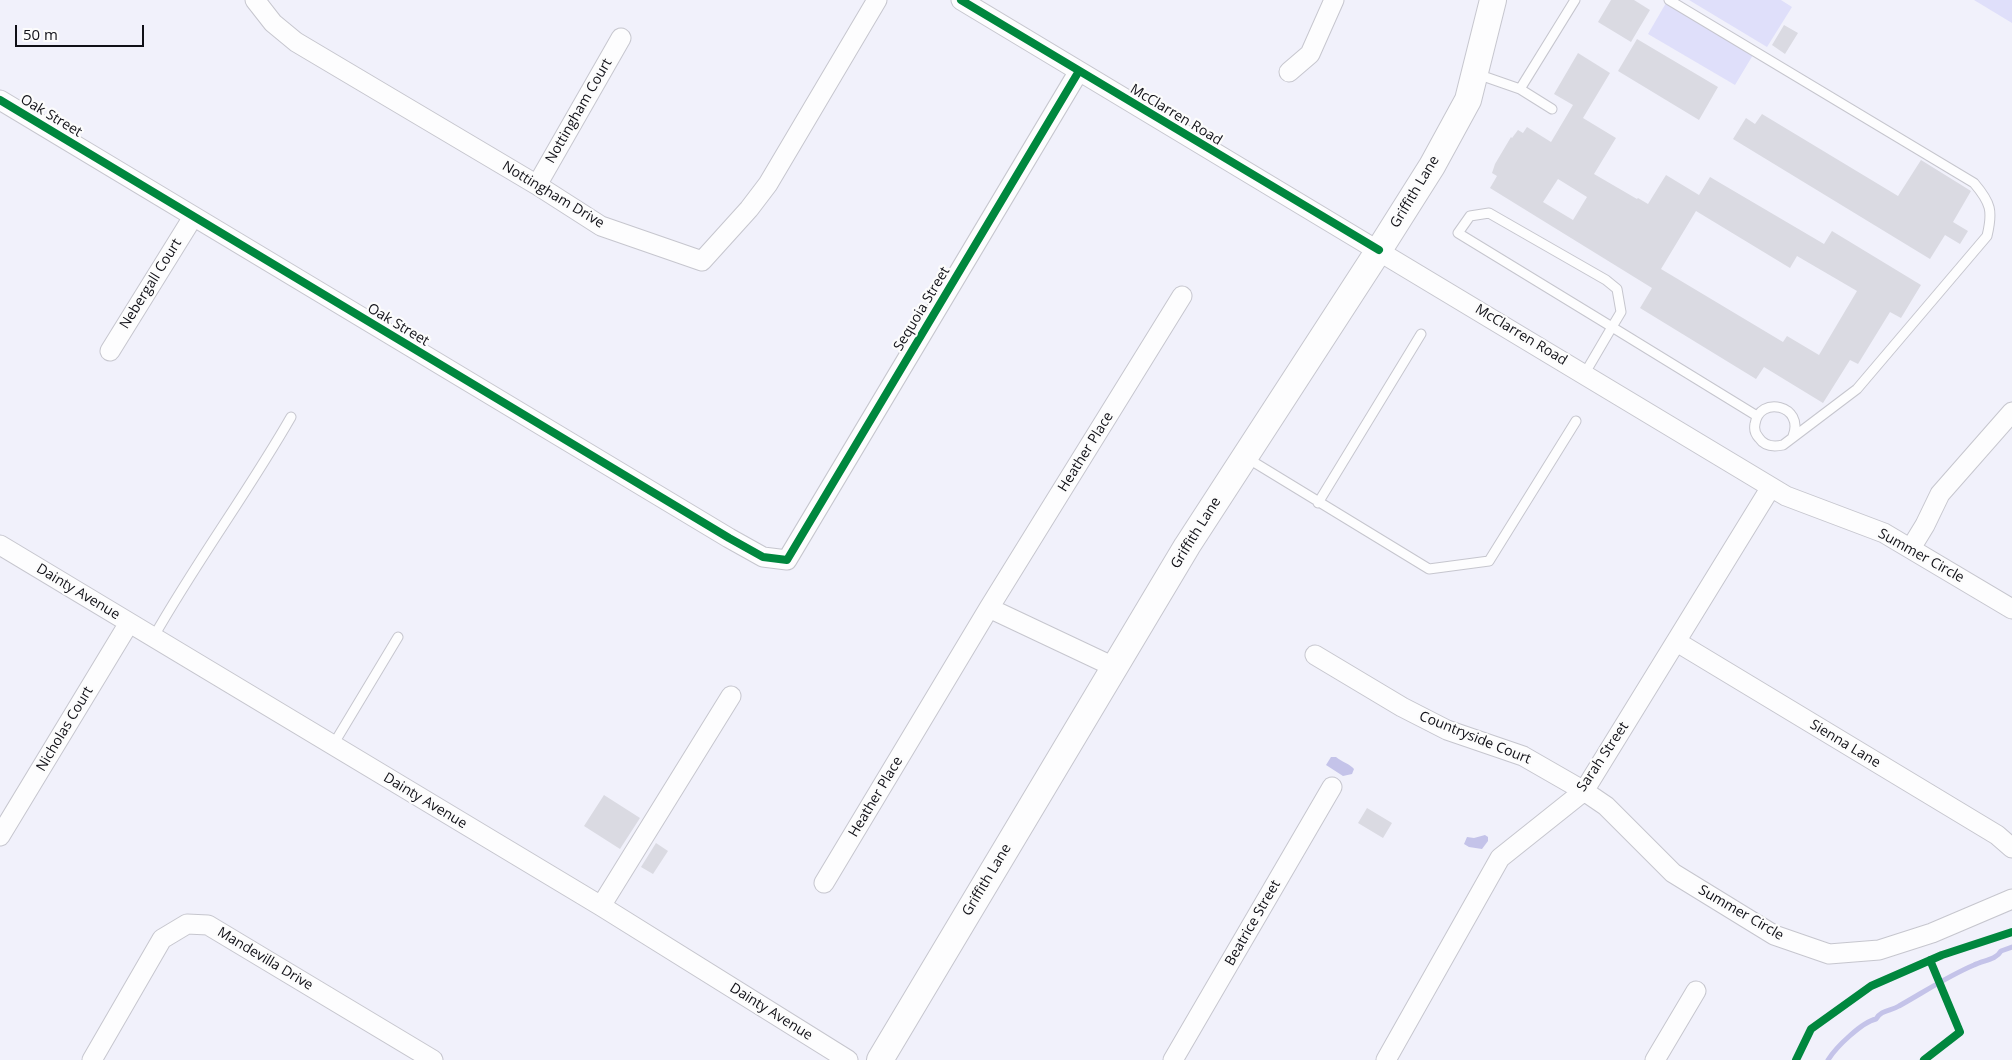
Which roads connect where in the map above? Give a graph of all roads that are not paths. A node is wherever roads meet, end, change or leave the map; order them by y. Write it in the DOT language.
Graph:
graph roads {
  1 [pos="255,0"];
  2 [pos="877,0"];
  3 [pos="961,0"];
  4 [pos="1334,0"];
  5 [pos="1493,0"];
  6 [pos="1575,0"];
  7 [pos="1669,0"];
  8 [pos="621,38"];
  9 [pos="1079,71"];
  10 [pos="1290,72"];
  11 [pos="1475,73"];
  12 [pos="1520,89"];
  13 [pos="0,100"];
  14 [pos="1552,109"];
  15 [pos="537,185"];
  16 [pos="193,217"];
  17 [pos="1379,250"];
  18 [pos="1182,296"];
  19 [pos="1612,327"];
  20 [pos="1422,334"];
  21 [pos="110,351"];
  22 [pos="1585,373"];
  23 [pos="2012,412"];
  24 [pos="1757,416"];
  25 [pos="291,417"];
  26 [pos="1576,421"];
  27 [pos="1793,436"];
  28 [pos="1244,457"];
  29 [pos="1772,487"];
  30 [pos="1318,503"];
  31 [pos="0,546"];
  32 [pos="1911,548"];
  33 [pos="787,560"];
  34 [pos="989,608"];
  35 [pos="2012,609"];
  36 [pos="129,623"];
  37 [pos="398,637"];
  38 [pos="153,638"];
  39 [pos="1677,642"];
  40 [pos="1315,655"];
  41 [pos="1114,667"];
  42 [pos="731,696"];
  43 [pos="332,745"];
  44 [pos="1332,787"];
  45 [pos="1584,790"];
  46 [pos="0,836"];
  47 [pos="2012,848"];
  48 [pos="824,883"];
  49 [pos="2012,899"];
  50 [pos="600,906"];
  51 [pos="1696,991"];
  52 [pos="92,1060"];
  53 [pos="433,1060"];
  54 [pos="848,1060"];
  55 [pos="880,1060"];
  56 [pos="1174,1060"];
  57 [pos="1386,1060"];
  58 [pos="1655,1060"];
  1 -- 15 [label="street, Nottingham Drive"];
  2 -- 15 [label="street, Nottingham Drive"];
  3 -- 9 [label="street, McClarren Road"];
  4 -- 10 [label="street"];
  5 -- 11 [label="street, Griffith Lane"];
  6 -- 12 [label="lane"];
  7 -- 27 [label="lane"];
  8 -- 15 [label="street, Nottingham Court"];
  9 -- 17 [label="street, McClarren Road"];
  9 -- 33 [label="street, Sequoia Street"];
  11 -- 12 [label="lane"];
  11 -- 17 [label="street, Griffith Lane"];
  12 -- 14 [label="lane"];
  13 -- 16 [label="street, Oak Street"];
  16 -- 21 [label="street, Nebergall Court"];
  16 -- 33 [label="street, Oak Street"];
  17 -- 22 [label="street, McClarren Road"];
  17 -- 28 [label="street, Griffith Lane"];
  18 -- 34 [label="street, Heather Place"];
  19 -- 19 [label="lane"];
  19 -- 22 [label="lane"];
  19 -- 24 [label="lane"];
  20 -- 30 [label="lane"];
  22 -- 29 [label="street, McClarren Road"];
  23 -- 32 [label="street"];
  24 -- 27 [label="lane"];
  24 -- 27 [label="lane"];
  25 -- 38 [label="lane"];
  26 -- 30 [label="lane"];
  28 -- 30 [label="lane"];
  28 -- 41 [label="street, Griffith Lane"];
  29 -- 32 [label="street, Summer Circle"];
  29 -- 39 [label="street, Sarah Street"];
  31 -- 36 [label="street, Dainty Avenue"];
  32 -- 35 [label="street, Summer Circle"];
  34 -- 41 [label="street"];
  34 -- 48 [label="street, Heather Place"];
  36 -- 38 [label="street, Dainty Avenue"];
  36 -- 46 [label="street, Nicholas Court"];
  37 -- 43 [label="lane"];
  38 -- 43 [label="street, Dainty Avenue"];
  39 -- 45 [label="street, Sarah Street"];
  39 -- 47 [label="street, Sienna Lane"];
  40 -- 45 [label="street, Countryside Court"];
  41 -- 55 [label="street, Griffith Lane"];
  42 -- 50 [label="street"];
  43 -- 50 [label="street, Dainty Avenue"];
  44 -- 56 [label="street, Beatrice Street"];
  45 -- 49 [label="street, Summer Circle"];
  45 -- 57 [label="street, Sarah Street"];
  50 -- 54 [label="street, Dainty Avenue"];
  51 -- 58 [label="street"];
  52 -- 53 [label="street, Mandevilla Drive"];
}
